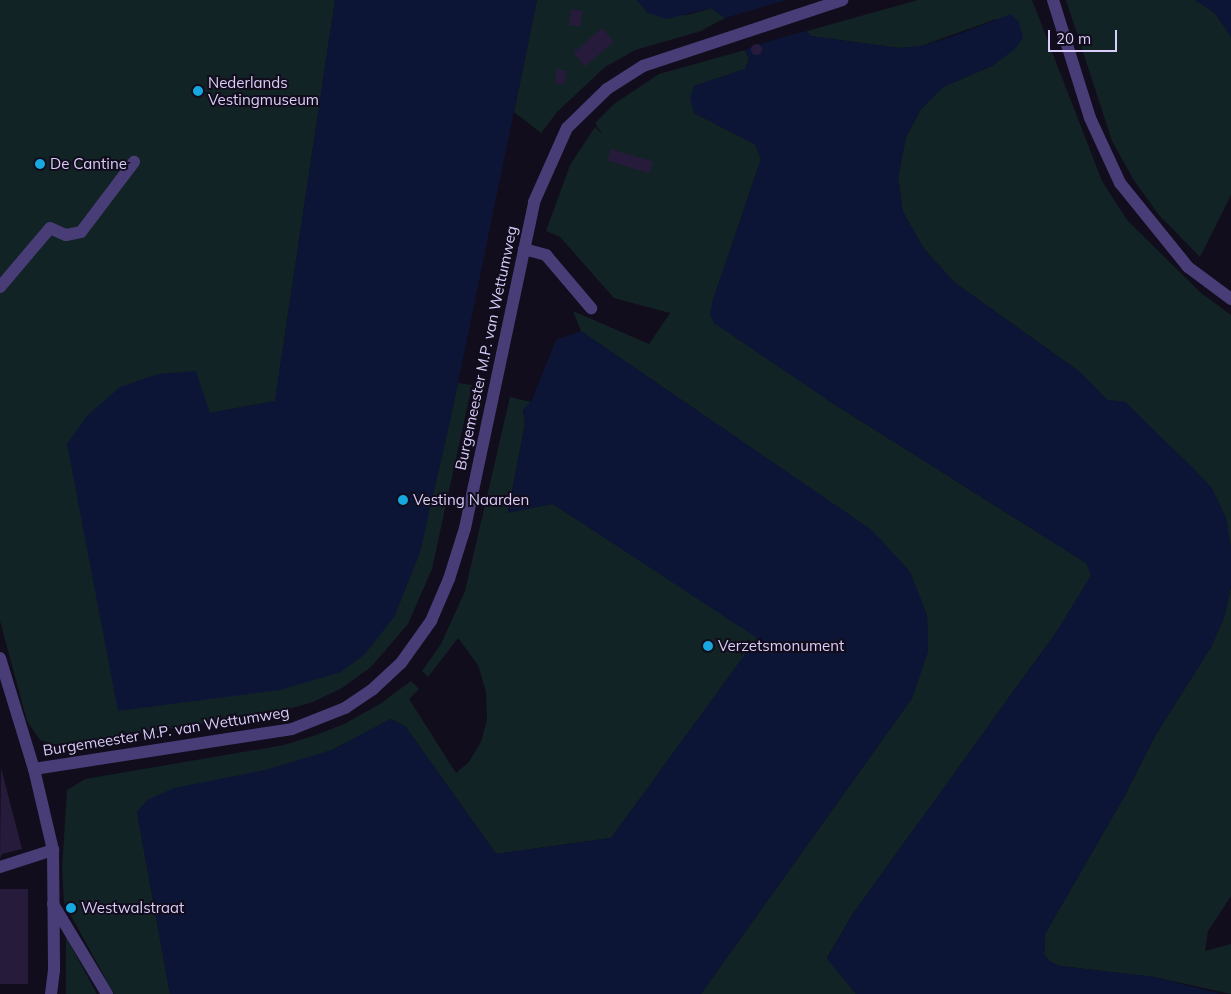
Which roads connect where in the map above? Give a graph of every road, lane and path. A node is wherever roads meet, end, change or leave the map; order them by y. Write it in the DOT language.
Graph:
graph roads {
  1 [pos="842,0"];
  2 [pos="1053,0"];
  3 [pos="134,162"];
  4 [pos="524,249"];
  5 [pos="0,287"];
  6 [pos="1231,299"];
  7 [pos="591,308"];
  8 [pos="0,658"];
  9 [pos="5,693"];
  10 [pos="34,769"];
  11 [pos="53,850"];
  12 [pos="0,867"];
  13 [pos="52,903"];
  14 [pos="51,994"];
  15 [pos="106,994"];
  1 -- 4 [label="street, Burgemeester M.P. van Wettumweg"];
  2 -- 6 [label="street"];
  3 -- 5 [label="street"];
  4 -- 7 [label="street"];
  4 -- 10 [label="street, Burgemeester M.P. van Wettumweg"];
  8 -- 9 [label="street"];
  9 -- 10 [label="street"];
  10 -- 11 [label="street"];
  11 -- 12 [label="street"];
  11 -- 13 [label="street"];
  13 -- 14 [label="street"];
  13 -- 15 [label="street"];
}
